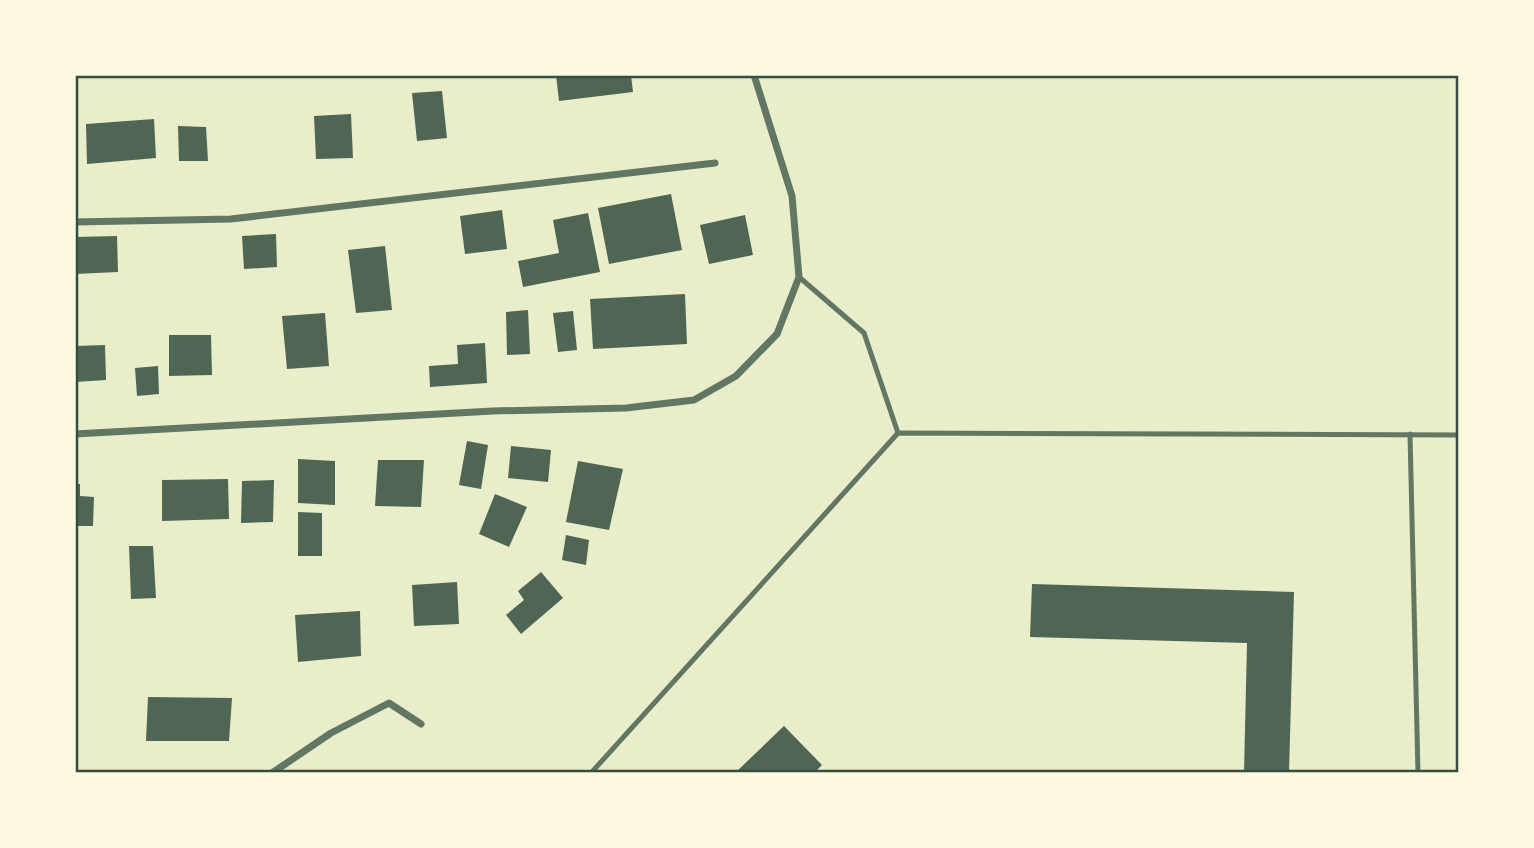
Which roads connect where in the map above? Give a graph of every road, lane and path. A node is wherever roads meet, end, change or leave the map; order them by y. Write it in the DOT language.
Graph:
graph roads {
  1 [pos="754,75"];
  2 [pos="715,163"];
  3 [pos="75,222"];
  4 [pos="799,277"];
  5 [pos="898,433"];
  6 [pos="1409,434"];
  7 [pos="75,435"];
  8 [pos="1459,435"];
  9 [pos="421,724"];
  10 [pos="272,773"];
  11 [pos="591,773"];
  12 [pos="1418,773"];
  1 -- 4 [label="street"];
  2 -- 3 [label="street"];
  4 -- 5 [label="lane"];
  4 -- 7 [label="street"];
  5 -- 6 [label="lane"];
  5 -- 11 [label="lane"];
  6 -- 8 [label="lane"];
  6 -- 12 [label="lane"];
  9 -- 10 [label="street"];
}
